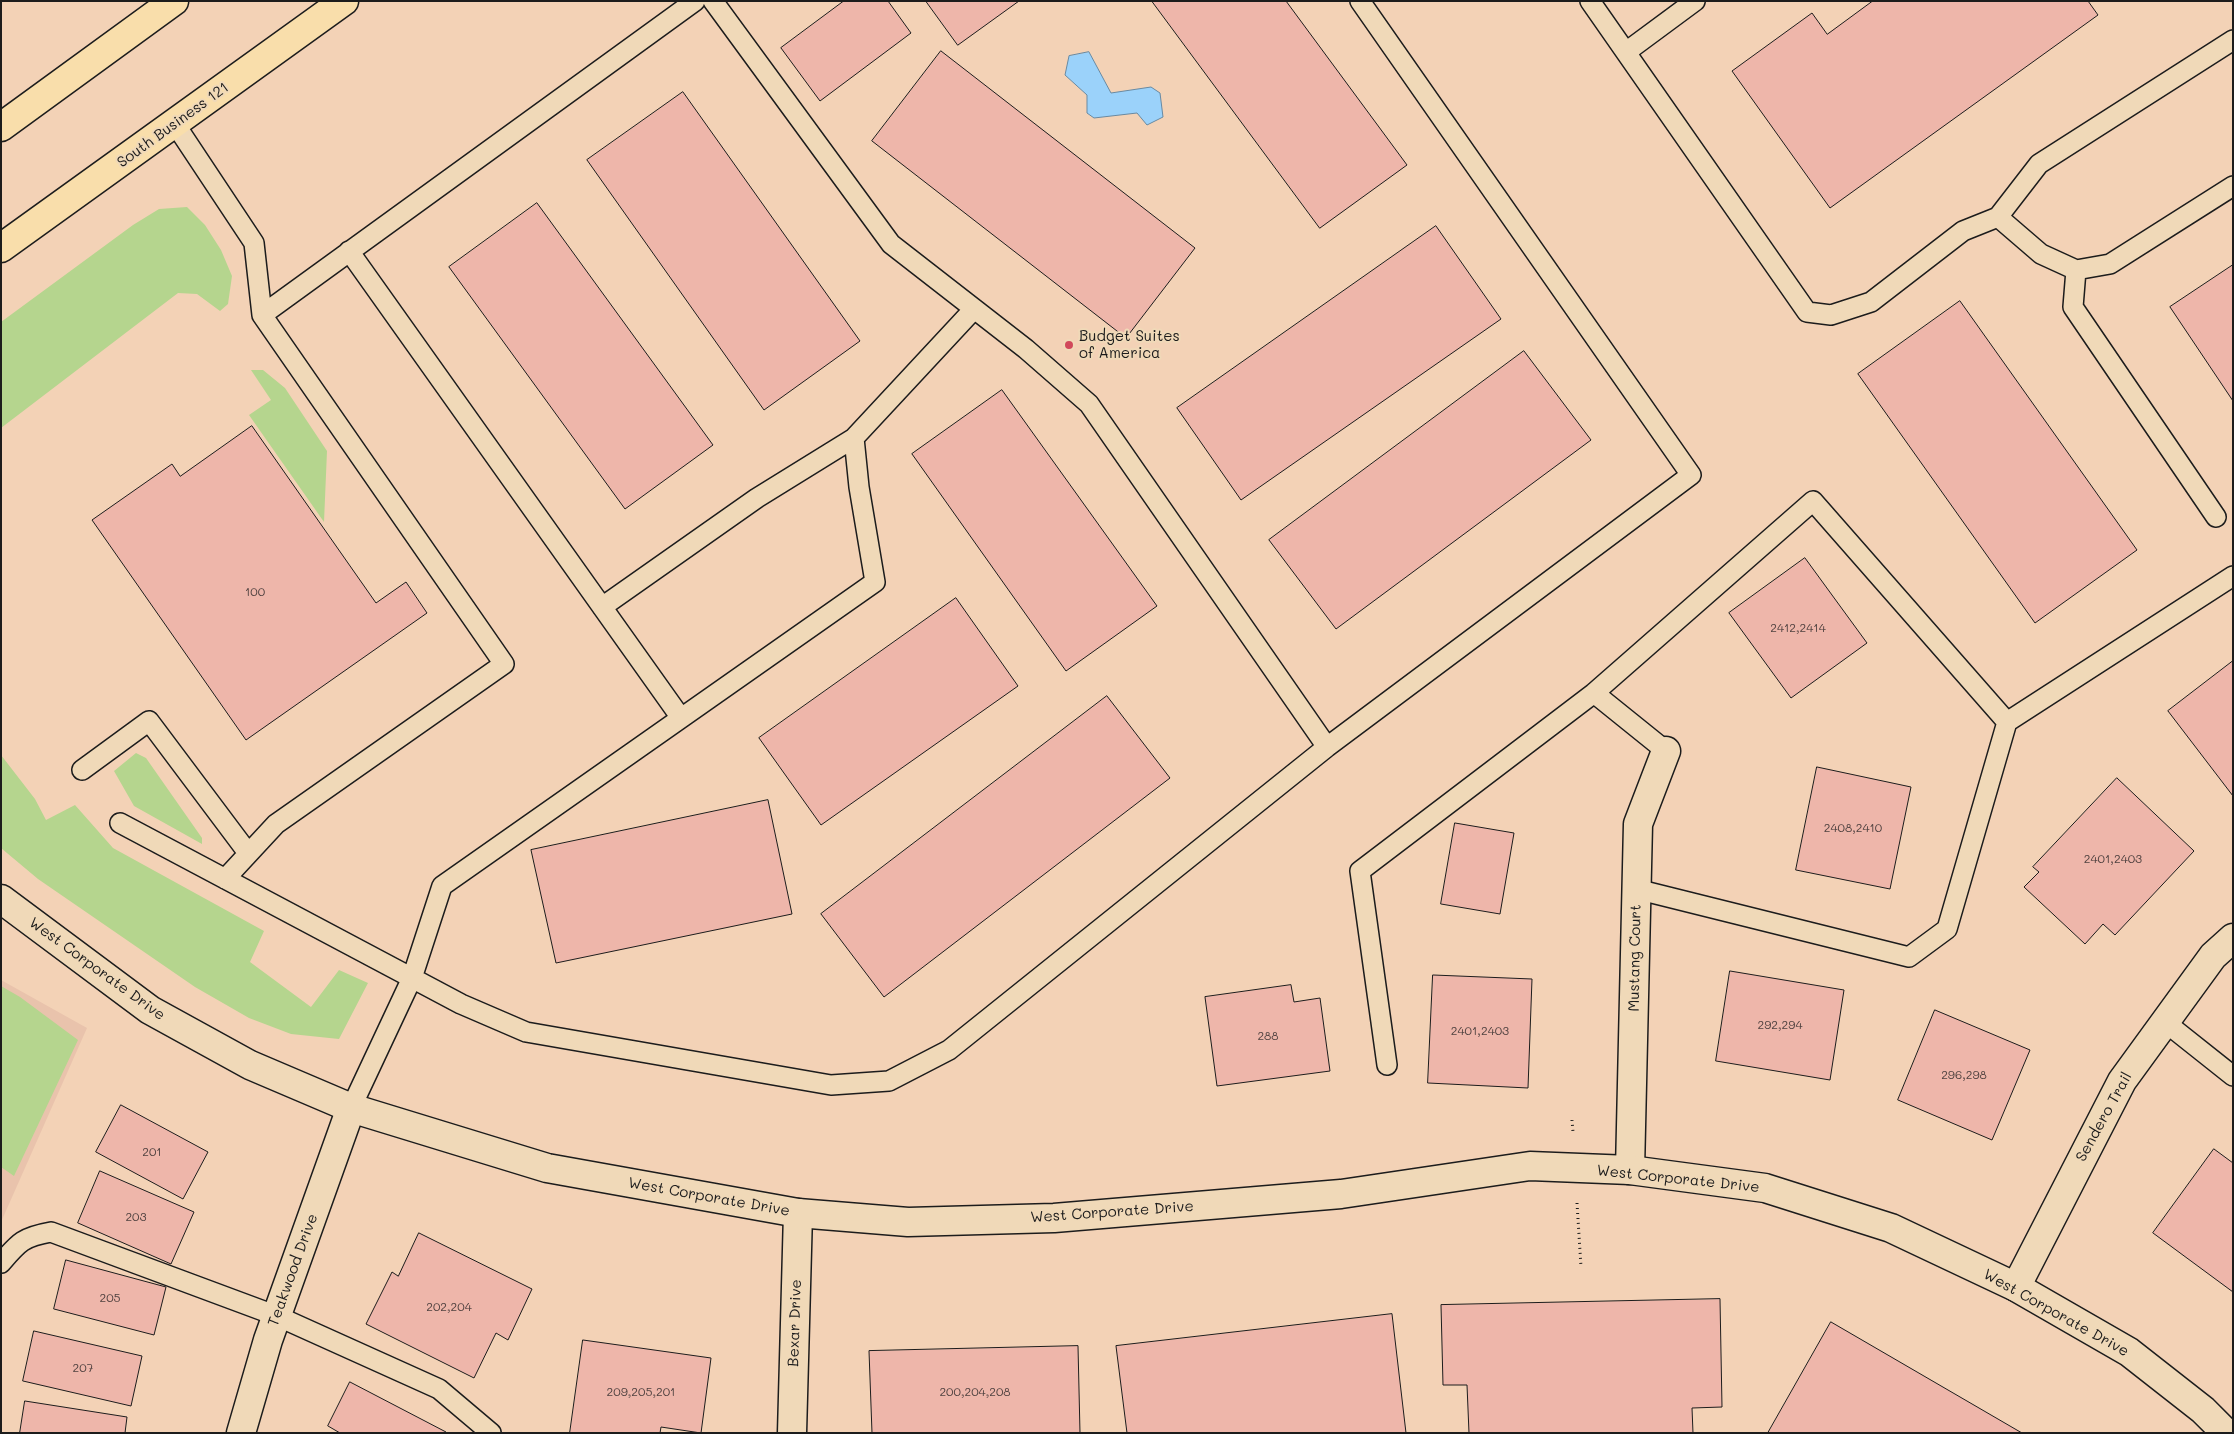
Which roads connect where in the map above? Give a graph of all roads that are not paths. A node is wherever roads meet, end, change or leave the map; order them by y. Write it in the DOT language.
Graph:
graph roads {
  1 [pos="174,1"];
  2 [pos="344,1"];
  3 [pos="695,1"];
  4 [pos="713,1"];
  5 [pos="1360,1"];
  6 [pos="1590,1"];
  7 [pos="1695,1"];
  8 [pos="2233,40"];
  9 [pos="1626,52"];
  10 [pos="175,124"];
  11 [pos="1,127"];
  12 [pos="2233,186"];
  13 [pos="1998,217"];
  14 [pos="1,248"];
  15 [pos="350,251"];
  16 [pos="2076,270"];
  17 [pos="974,309"];
  18 [pos="262,315"];
  19 [pos="854,438"];
  20 [pos="2216,517"];
  21 [pos="2233,576"];
  22 [pos="602,607"];
  23 [pos="1594,693"];
  24 [pos="681,718"];
  25 [pos="2006,722"];
  26 [pos="1327,747"];
  27 [pos="1666,751"];
  28 [pos="82,770"];
  29 [pos="120,823"];
  30 [pos="248,853"];
  31 [pos="225,878"];
  32 [pos="1636,890"];
  33 [pos="1,899"];
  34 [pos="2233,938"];
  35 [pos="412,978"];
  36 [pos="2165,1022"];
  37 [pos="1388,1065"];
  38 [pos="2233,1076"];
  39 [pos="351,1108"];
  40 [pos="1630,1170"];
  41 [pos="798,1213"];
  42 [pos="1,1263"];
  43 [pos="2016,1287"];
  44 [pos="277,1316"];
  45 [pos="241,1433"];
  46 [pos="491,1433"];
  47 [pos="792,1433"];
  48 [pos="2226,1433"];
  1 -- 11 [label="main road"];
  2 -- 10 [label="main road, South Business 121"];
  3 -- 15 [label="lane"];
  4 -- 17 [label="lane"];
  5 -- 26 [label="lane"];
  6 -- 9 [label="lane"];
  7 -- 9 [label="lane"];
  8 -- 13 [label="lane"];
  9 -- 13 [label="lane"];
  10 -- 14 [label="main road, South Business 121"];
  10 -- 18 [label="lane"];
  12 -- 16 [label="lane"];
  13 -- 16 [label="lane"];
  15 -- 18 [label="lane"];
  15 -- 22 [label="lane"];
  16 -- 20 [label="lane"];
  17 -- 19 [label="lane"];
  17 -- 26 [label="lane"];
  18 -- 30 [label="lane"];
  19 -- 22 [label="lane"];
  19 -- 24 [label="lane"];
  21 -- 25 [label="lane"];
  22 -- 24 [label="lane"];
  23 -- 25 [label="lane"];
  23 -- 27 [label="lane"];
  23 -- 37 [label="lane"];
  24 -- 35 [label="lane"];
  25 -- 32 [label="lane"];
  26 -- 35 [label="lane"];
  27 -- 32 [label="street, Mustang Court"];
  28 -- 30 [label="lane"];
  29 -- 31 [label="lane"];
  30 -- 31 [label="lane"];
  31 -- 35 [label="lane"];
  32 -- 40 [label="street, Mustang Court"];
  33 -- 39 [label="street, West Corporate Drive"];
  34 -- 36 [label="street, Sendero Trail"];
  35 -- 39 [label="lane"];
  36 -- 38 [label="lane"];
  36 -- 43 [label="street, Sendero Trail"];
  39 -- 41 [label="street, West Corporate Drive"];
  39 -- 44 [label="street, Teakwood Drive"];
  40 -- 41 [label="street, West Corporate Drive"];
  40 -- 43 [label="street, West Corporate Drive"];
  41 -- 47 [label="street, Bexar Drive"];
  42 -- 44 [label="lane"];
  43 -- 48 [label="street, West Corporate Drive"];
  44 -- 45 [label="street, Teakwood Drive"];
  44 -- 46 [label="lane"];
}
